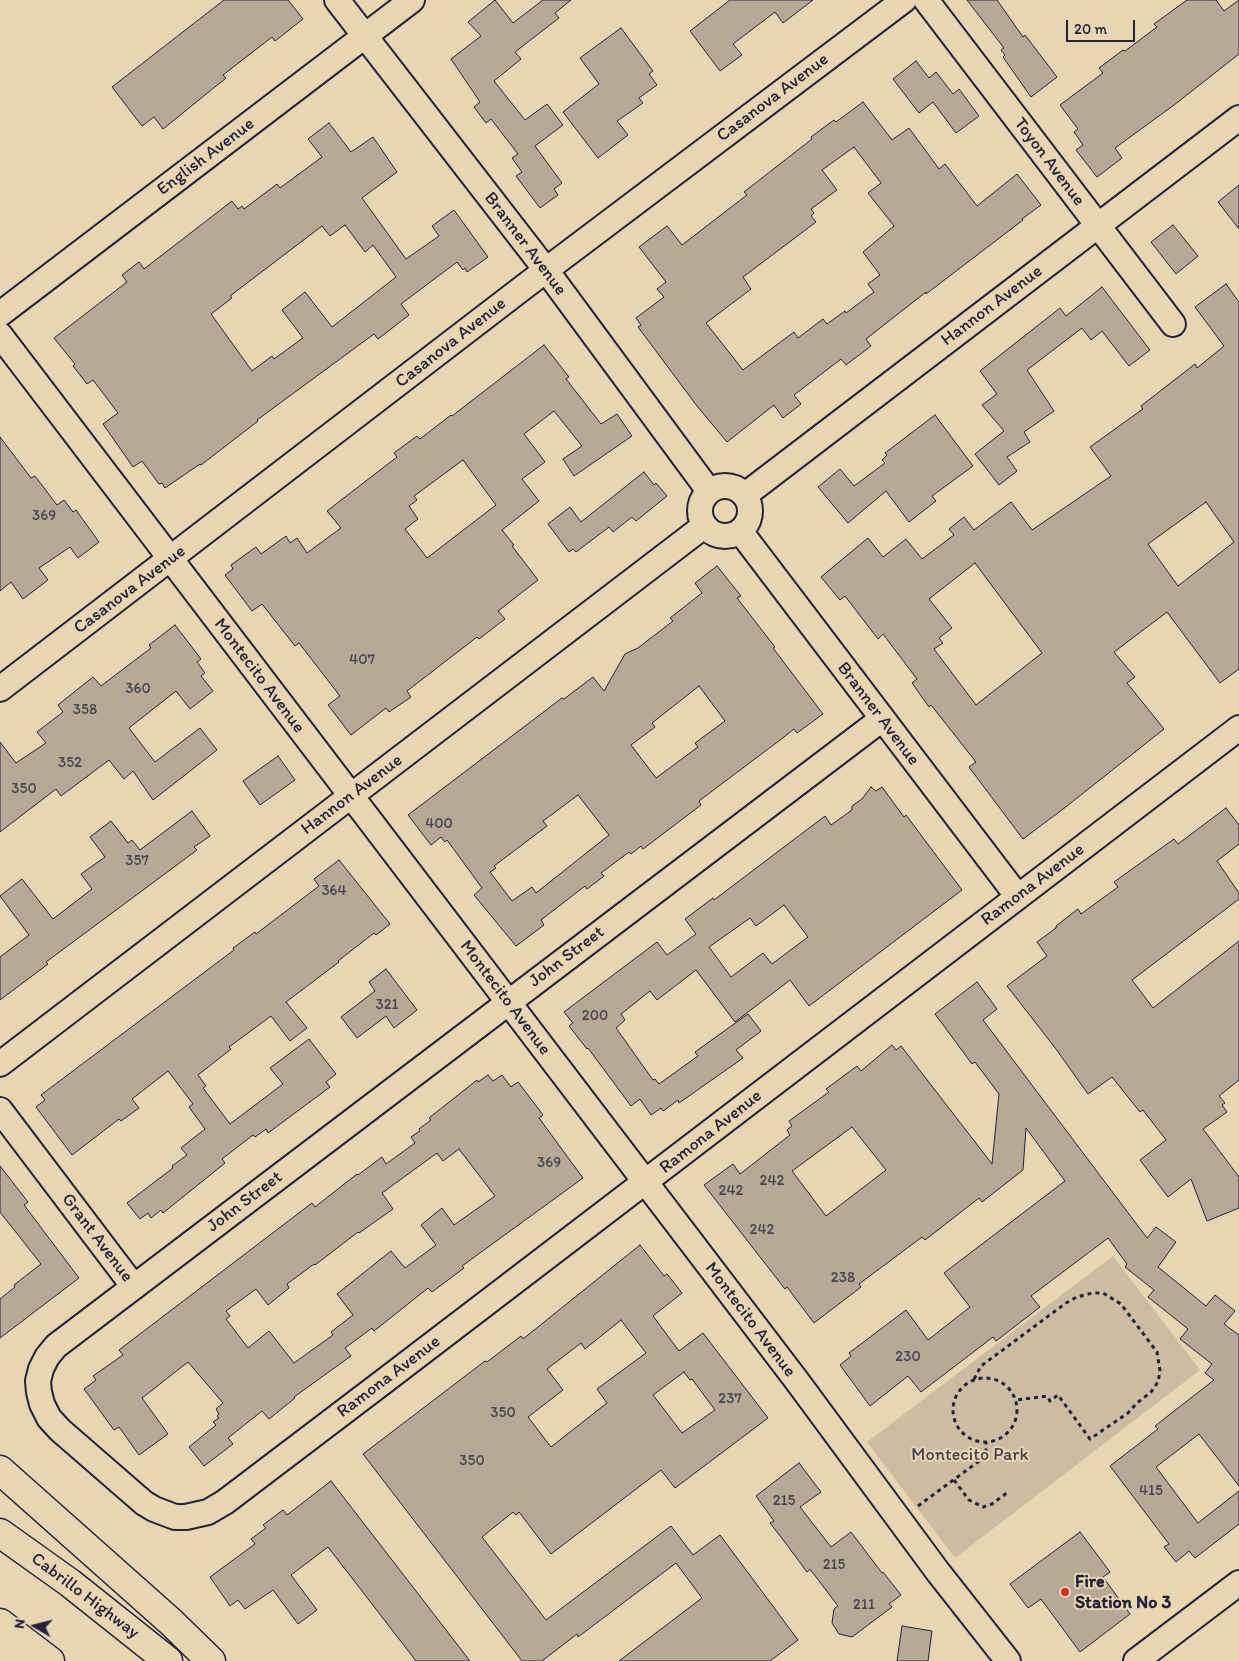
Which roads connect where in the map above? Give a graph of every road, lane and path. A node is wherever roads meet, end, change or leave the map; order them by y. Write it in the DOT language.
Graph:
graph roads {
  1 [pos="337,0"];
  2 [pos="412,0"];
  3 [pos="904,0"];
  4 [pos="926,0"];
  5 [pos="365,36"];
  6 [pos="1239,118"];
  7 [pos="1097,226"];
  8 [pos="546,270"];
  9 [pos="0,314"];
  10 [pos="1173,324"];
  11 [pos="0,335"];
  12 [pos="710,490"];
  13 [pos="745,495"];
  14 [pos="704,526"];
  15 [pos="740,531"];
  16 [pos="171,559"];
  17 [pos="0,689"];
  18 [pos="882,719"];
  19 [pos="1239,728"];
  20 [pos="350,796"];
  21 [pos="1018,897"];
  22 [pos="508,1002"];
  23 [pos="0,1064"];
  24 [pos="0,1110"];
  25 [pos="646,1182"];
  26 [pos="134,1287"];
  27 [pos="974,1379"];
  28 [pos="1016,1400"];
  29 [pos="986,1442"];
  30 [pos="0,1470"];
  31 [pos="954,1480"];
  32 [pos="1008,1492"];
  33 [pos="175,1517"];
  34 [pos="900,1519"];
  35 [pos="0,1533"];
  36 [pos="1239,1582"];
  37 [pos="0,1623"];
  38 [pos="0,1650"];
  39 [pos="20,1661"];
  40 [pos="50,1661"];
  41 [pos="168,1661"];
  42 [pos="211,1661"];
  43 [pos="1008,1661"];
  44 [pos="1136,1661"];
  1 -- 5 [label="street, Branner Avenue"];
  2 -- 5 [label="street, English Avenue"];
  3 -- 8 [label="street, Casanova Avenue"];
  4 -- 7 [label="street, Toyon Avenue"];
  5 -- 8 [label="street, Branner Avenue"];
  5 -- 9 [label="street, English Avenue"];
  6 -- 7 [label="street, Hannon Avenue"];
  7 -- 10 [label="street, Toyon Avenue"];
  7 -- 13 [label="street, Hannon Avenue"];
  8 -- 12 [label="street, Branner Avenue"];
  8 -- 16 [label="street, Casanova Avenue"];
  11 -- 16 [label="street, Montecito Avenue"];
  12 -- 13 [label="street"];
  12 -- 14 [label="street"];
  13 -- 15 [label="street"];
  14 -- 15 [label="street"];
  14 -- 20 [label="street, Hannon Avenue"];
  15 -- 18 [label="street, Branner Avenue"];
  16 -- 17 [label="street, Casanova Avenue"];
  16 -- 20 [label="street, Montecito Avenue"];
  18 -- 21 [label="street, Branner Avenue"];
  18 -- 22 [label="street, John Street"];
  19 -- 21 [label="street, Ramona Avenue"];
  20 -- 22 [label="street, Montecito Avenue"];
  20 -- 23 [label="street, Hannon Avenue"];
  21 -- 25 [label="street, Ramona Avenue"];
  22 -- 25 [label="street, Montecito Avenue"];
  22 -- 26 [label="street, John Street"];
  24 -- 26 [label="street, Grant Avenue"];
  25 -- 33 [label="street, Ramona Avenue"];
  25 -- 34 [label="street, Montecito Avenue"];
  26 -- 33 [label="street, Grant Avenue"];
  27 -- 28 [label="path"];
  27 -- 28 [label="path"];
  27 -- 29 [label="path"];
  28 -- 29 [label="path"];
  29 -- 31 [label="path"];
  30 -- 42 [label="highway"];
  31 -- 32 [label="path"];
  31 -- 34 [label="path"];
  34 -- 43 [label="street, Montecito Avenue"];
  35 -- 41 [label="highway, Cabrillo Highway"];
  36 -- 44 [label="street"];
  37 -- 40 [label="highway"];
  38 -- 39 [label="highway"];
}
